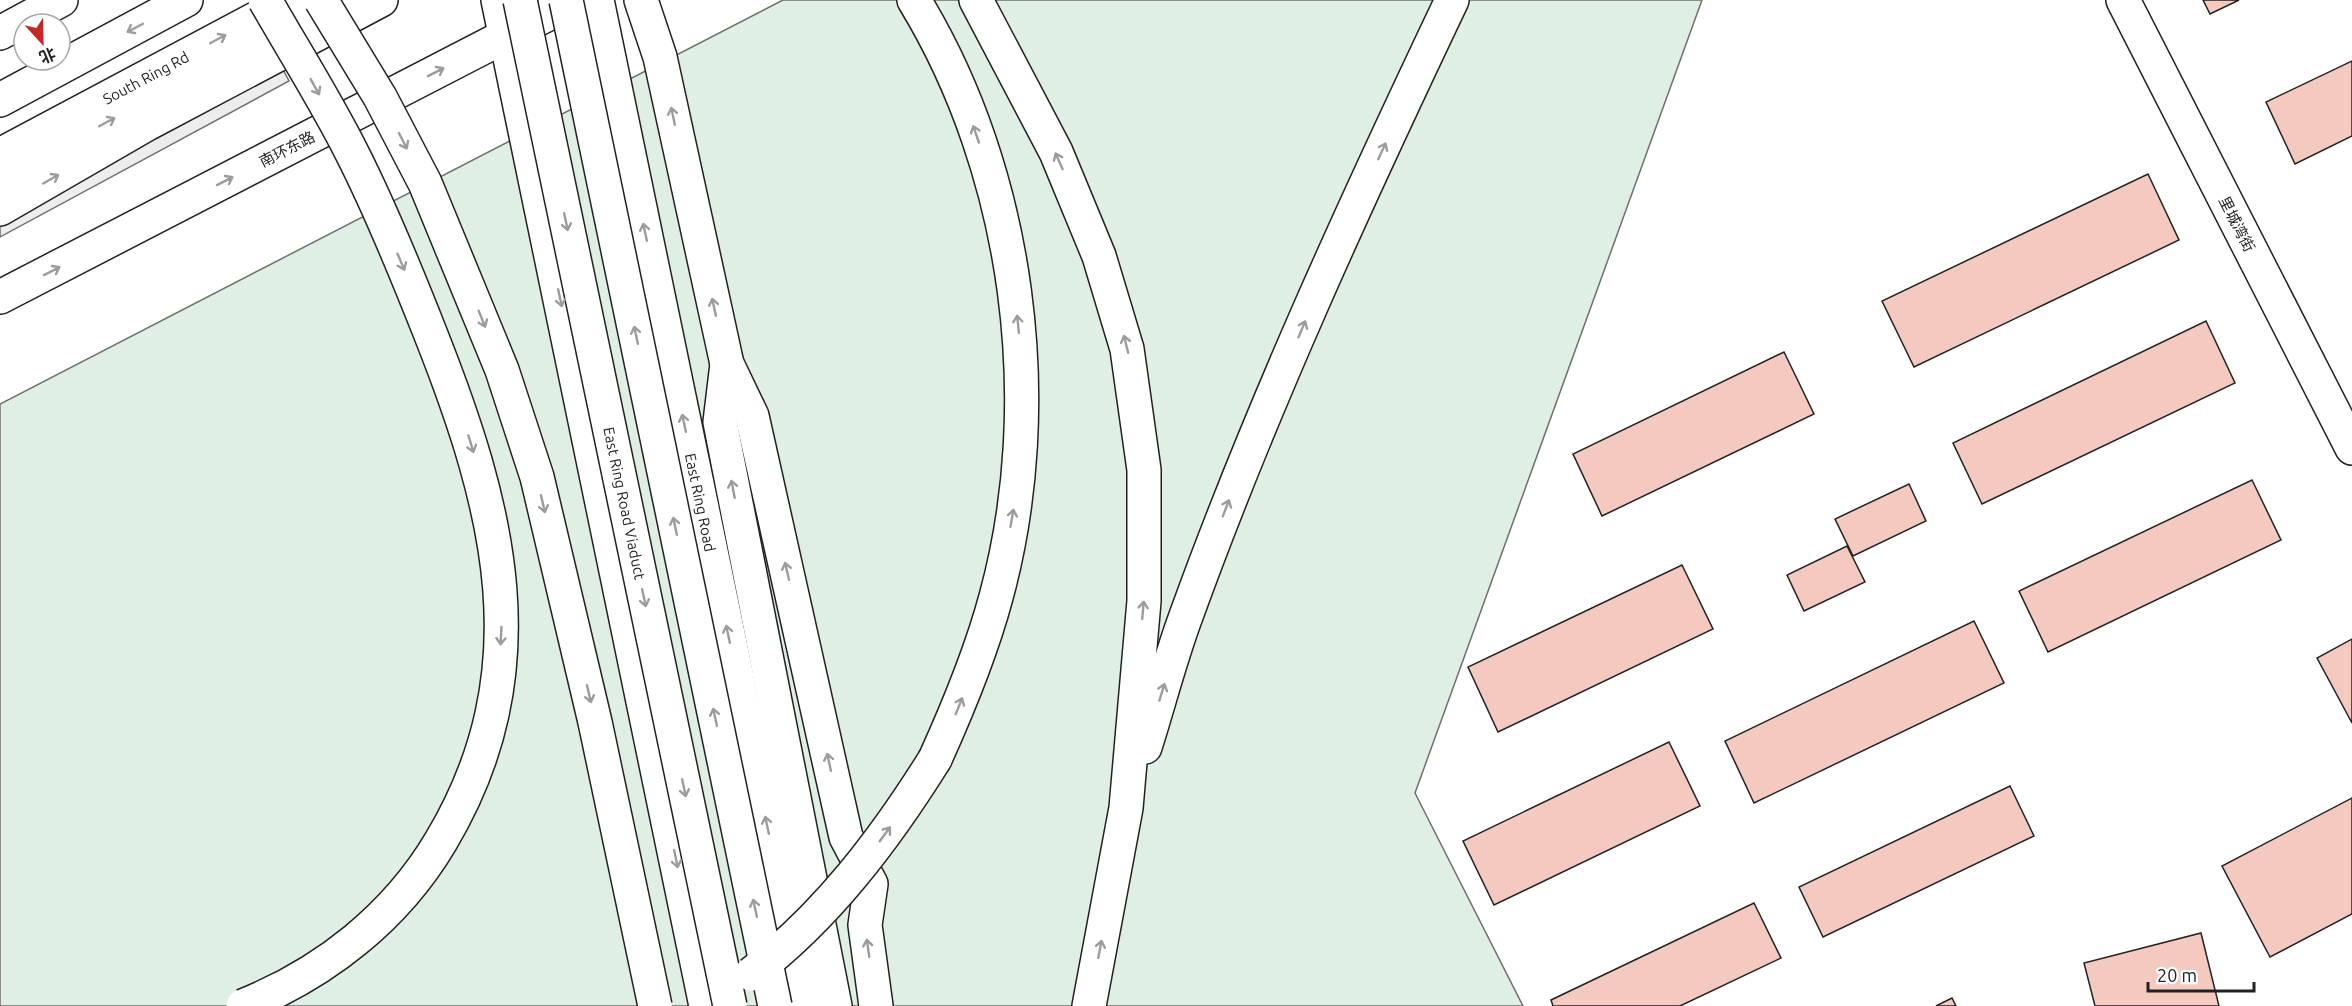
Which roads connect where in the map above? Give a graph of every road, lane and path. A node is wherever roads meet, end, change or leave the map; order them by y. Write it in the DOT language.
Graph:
graph roads {
  1 [pos="62,0"];
  2 [pos="186,0"];
  3 [pos="265,0"];
  4 [pos="291,0"];
  5 [pos="321,0"];
  6 [pos="338,0"];
  7 [pos="381,0"];
  8 [pos="498,0"];
  9 [pos="520,0"];
  10 [pos="566,0"];
  11 [pos="575,0"];
  12 [pos="597,0"];
  13 [pos="641,0"];
  14 [pos="914,0"];
  15 [pos="975,0"];
  16 [pos="1452,0"];
  17 [pos="2123,0"];
  18 [pos="0,33"];
  19 [pos="506,35"];
  20 [pos="0,100"];
  21 [pos="0,155"];
  22 [pos="0,179"];
  23 [pos="0,209"];
  24 [pos="0,297"];
  25 [pos="727,364"];
  26 [pos="2352,448"];
  27 [pos="1126,808"];
  28 [pos="825,1004"];
  29 [pos="243,1006"];
  30 [pos="655,1006"];
  31 [pos="707,1006"];
  32 [pos="730,1006"];
  33 [pos="775,1006"];
  34 [pos="876,1006"];
  35 [pos="1089,1006"];
  1 -- 18 [label="main road"];
  2 -- 20 [label="main road, one-way"];
  3 -- 29 [label="main road, one-way, bridge"];
  21 -- 4 [label="main road, South Ring Rd, one-way"];
  5 -- 30 [label="main road, one-way, bridge"];
  22 -- 6 [label="main road, one-way"];
  23 -- 7 [label="main road, one-way, bridge"];
  8 -- 19 [label="main road"];
  9 -- 32 [label="main road, East Ring Road Viaduct, one-way, bridge"];
  33 -- 10 [label="main road, one-way, bridge"];
  11 -- 19 [label="main road, 南环东路"];
  28 -- 12 [label="main road, East Ring Road, one-way"];
  25 -- 13 [label="main road, one-way"];
  31 -- 14 [label="main road, one-way, bridge"];
  27 -- 15 [label="main road, one-way"];
  27 -- 16 [label="main road, one-way"];
  17 -- 26 [label="main road, 里城湾街"];
  24 -- 19 [label="main road, 南环东路, one-way"];
  19 -- 31 [label="main road, one-way"];
  28 -- 25 [label="main road, one-way"];
  34 -- 25 [label="main road, one-way"];
  35 -- 27 [label="main road, one-way"];
}
